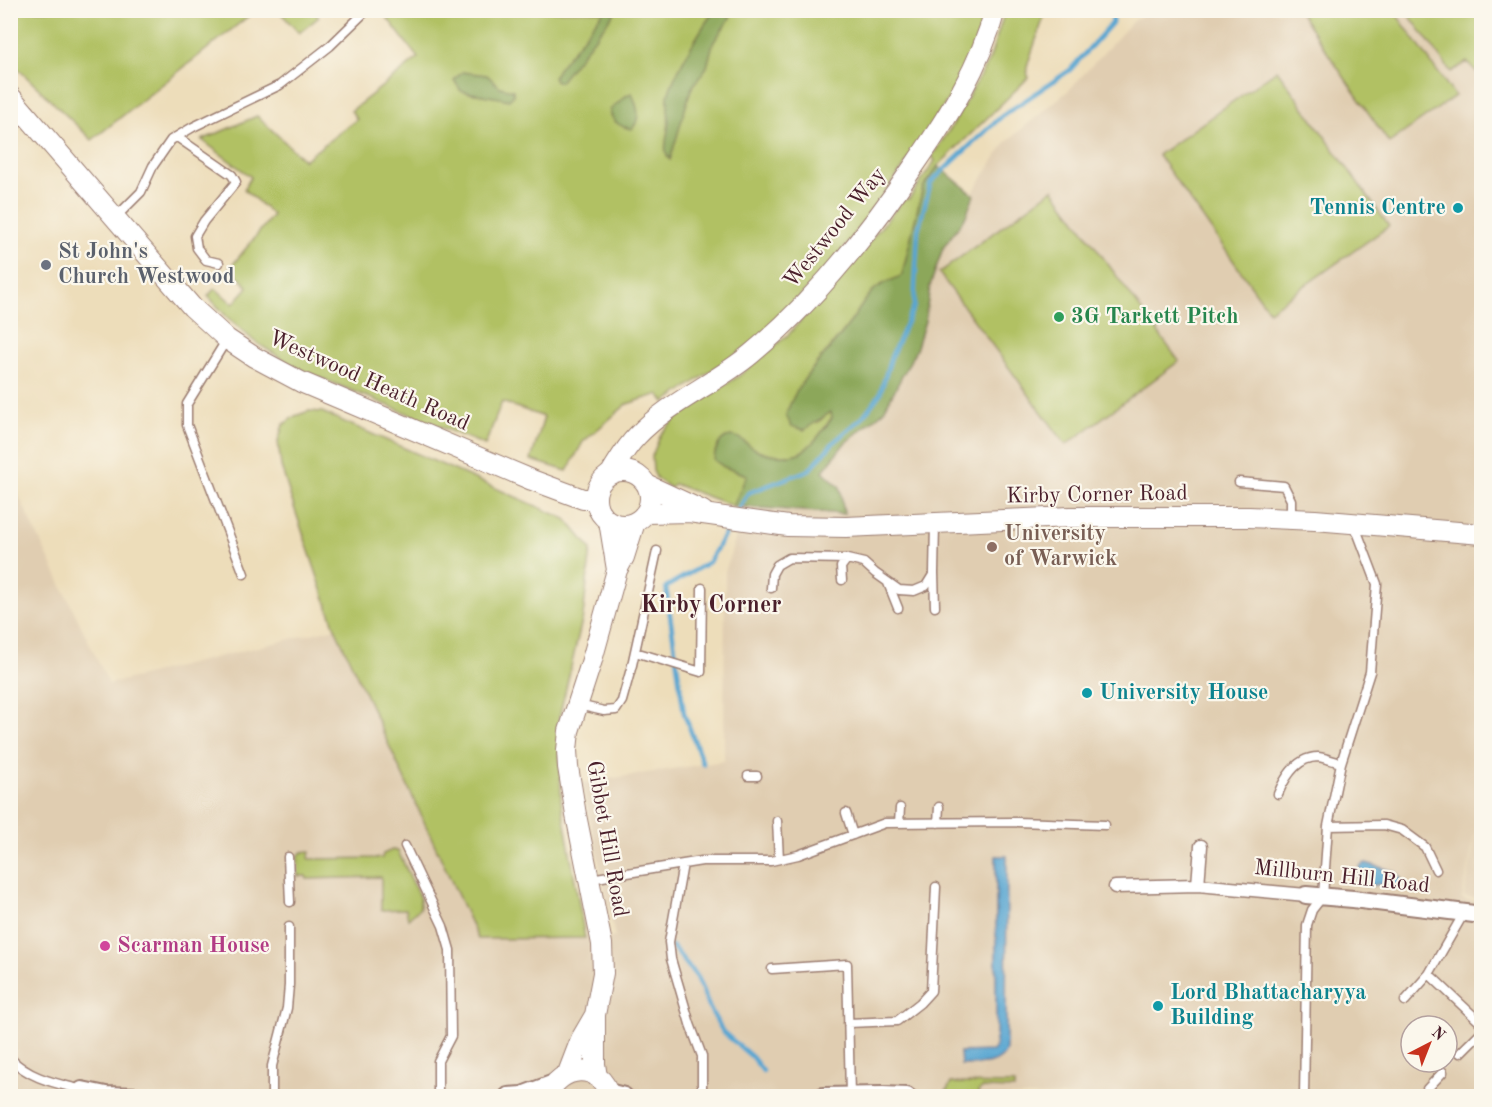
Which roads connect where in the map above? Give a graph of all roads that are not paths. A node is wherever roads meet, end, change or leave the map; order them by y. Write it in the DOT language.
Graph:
graph roads {
  1 [pos="367,10"];
  2 [pos="995,10"];
  3 [pos="10,96"];
  4 [pos="18,117"];
  5 [pos="177,136"];
  6 [pos="116,218"];
  7 [pos="219,264"];
  8 [pos="227,339"];
  9 [pos="650,425"];
  10 [pos="612,473"];
  11 [pos="644,482"];
  12 [pos="1239,482"];
  13 [pos="596,499"];
  14 [pos="716,516"];
  15 [pos="641,517"];
  16 [pos="1291,519"];
  17 [pos="609,521"];
  18 [pos="1349,522"];
  19 [pos="935,523"];
  20 [pos="1482,534"];
  21 [pos="657,551"];
  22 [pos="847,559"];
  23 [pos="617,570"];
  24 [pos="934,573"];
  25 [pos="243,574"];
  26 [pos="842,580"];
  27 [pos="888,582"];
  28 [pos="702,588"];
  29 [pos="771,588"];
  30 [pos="935,607"];
  31 [pos="898,608"];
  32 [pos="634,652"];
  33 [pos="578,705"];
  34 [pos="1341,763"];
  35 [pos="1278,794"];
  36 [pos="939,807"];
  37 [pos="900,808"];
  38 [pos="846,813"];
  39 [pos="777,821"];
  40 [pos="899,823"];
  41 [pos="938,823"];
  42 [pos="1105,825"];
  43 [pos="1328,826"];
  44 [pos="853,835"];
  45 [pos="405,846"];
  46 [pos="1201,846"];
  47 [pos="288,857"];
  48 [pos="778,859"];
  49 [pos="683,864"];
  50 [pos="1436,870"];
  51 [pos="590,879"];
  52 [pos="1198,885"];
  53 [pos="936,887"];
  54 [pos="1115,887"];
  55 [pos="1306,895"];
  56 [pos="1323,896"];
  57 [pos="290,902"];
  58 [pos="1464,913"];
  59 [pos="1482,915"];
  60 [pos="289,927"];
  61 [pos="772,969"];
  62 [pos="1429,974"];
  63 [pos="1405,1001"];
  64 [pos="595,1015"];
  65 [pos="848,1023"];
  66 [pos="1482,1024"];
  67 [pos="1482,1030"];
  68 [pos="1460,1053"];
  69 [pos="10,1058"];
  70 [pos="1441,1074"];
  71 [pos="557,1084"];
  72 [pos="1427,1089"];
  73 [pos="82,1090"];
  74 [pos="610,1091"];
  75 [pos="850,1095"];
  76 [pos="106,1096"];
  77 [pos="139,1096"];
  78 [pos="272,1096"];
  79 [pos="438,1096"];
  80 [pos="508,1096"];
  81 [pos="702,1096"];
  82 [pos="823,1096"];
  83 [pos="907,1096"];
  84 [pos="1304,1096"];
  1 -- 5 [label="lane"];
  2 -- 9 [label="street, Westwood Way"];
  3 -- 4 [label="street, Westwood Heath Road"];
  4 -- 6 [label="street, Westwood Heath Road"];
  5 -- 6 [label="lane"];
  5 -- 7 [label="lane"];
  6 -- 8 [label="street, Westwood Heath Road"];
  8 -- 13 [label="street, Westwood Heath Road"];
  8 -- 25 [label="lane"];
  9 -- 10 [label="street, Westwood Way"];
  9 -- 11 [label="street"];
  10 -- 11 [label="street"];
  10 -- 13 [label="street"];
  11 -- 14 [label="street, Kirby Corner Road"];
  11 -- 15 [label="street"];
  12 -- 16 [label="lane"];
  13 -- 17 [label="street"];
  14 -- 15 [label="street, Kirby Corner Road"];
  14 -- 19 [label="street, Kirby Corner Road"];
  15 -- 17 [label="street"];
  15 -- 23 [label="street, Gibbet Hill Road"];
  16 -- 18 [label="street, Kirby Corner Road"];
  16 -- 19 [label="street, Kirby Corner Road"];
  17 -- 23 [label="street, Gibbet Hill Road"];
  18 -- 20 [label="street, Kirby Corner Road"];
  18 -- 34 [label="lane"];
  19 -- 24 [label="lane"];
  21 -- 32 [label="lane"];
  22 -- 26 [label="lane"];
  22 -- 27 [label="lane"];
  22 -- 29 [label="lane"];
  23 -- 33 [label="street, Gibbet Hill Road"];
  24 -- 27 [label="lane"];
  24 -- 30 [label="lane"];
  27 -- 31 [label="lane"];
  28 -- 32 [label="lane"];
  32 -- 33 [label="lane"];
  33 -- 51 [label="street, Gibbet Hill Road"];
  34 -- 35 [label="lane"];
  34 -- 43 [label="lane"];
  36 -- 41 [label="lane"];
  37 -- 40 [label="lane"];
  38 -- 44 [label="lane"];
  39 -- 48 [label="lane"];
  40 -- 41 [label="lane"];
  40 -- 44 [label="lane"];
  41 -- 42 [label="lane"];
  43 -- 50 [label="lane"];
  43 -- 56 [label="lane"];
  44 -- 48 [label="lane"];
  45 -- 79 [label="lane"];
  46 -- 52 [label="street"];
  47 -- 57 [label="lane"];
  48 -- 49 [label="lane"];
  49 -- 51 [label="lane"];
  49 -- 81 [label="lane"];
  51 -- 64 [label="street, Gibbet Hill Road"];
  52 -- 54 [label="street, Millburn Hill Road"];
  52 -- 55 [label="street, Millburn Hill Road"];
  53 -- 65 [label="lane"];
  55 -- 56 [label="street, Millburn Hill Road"];
  56 -- 58 [label="street, Millburn Hill Road"];
  56 -- 84 [label="lane"];
  58 -- 59 [label="street, Millburn Hill Road"];
  58 -- 62 [label="lane"];
  60 -- 78 [label="lane"];
  61 -- 65 [label="lane"];
  62 -- 63 [label="lane"];
  62 -- 66 [label="lane"];
  64 -- 71 [label="street, Gibbet Hill Road"];
  64 -- 74 [label="street, Gibbet Hill Road"];
  65 -- 75 [label="lane"];
  67 -- 68 [label="lane"];
  69 -- 73 [label="lane"];
  70 -- 72 [label="lane"];
  71 -- 74 [label="street"];
  71 -- 80 [label="street"];
  73 -- 76 [label="street"];
  75 -- 82 [label="street"];
  75 -- 83 [label="street"];
  76 -- 77 [label="street"];
}
